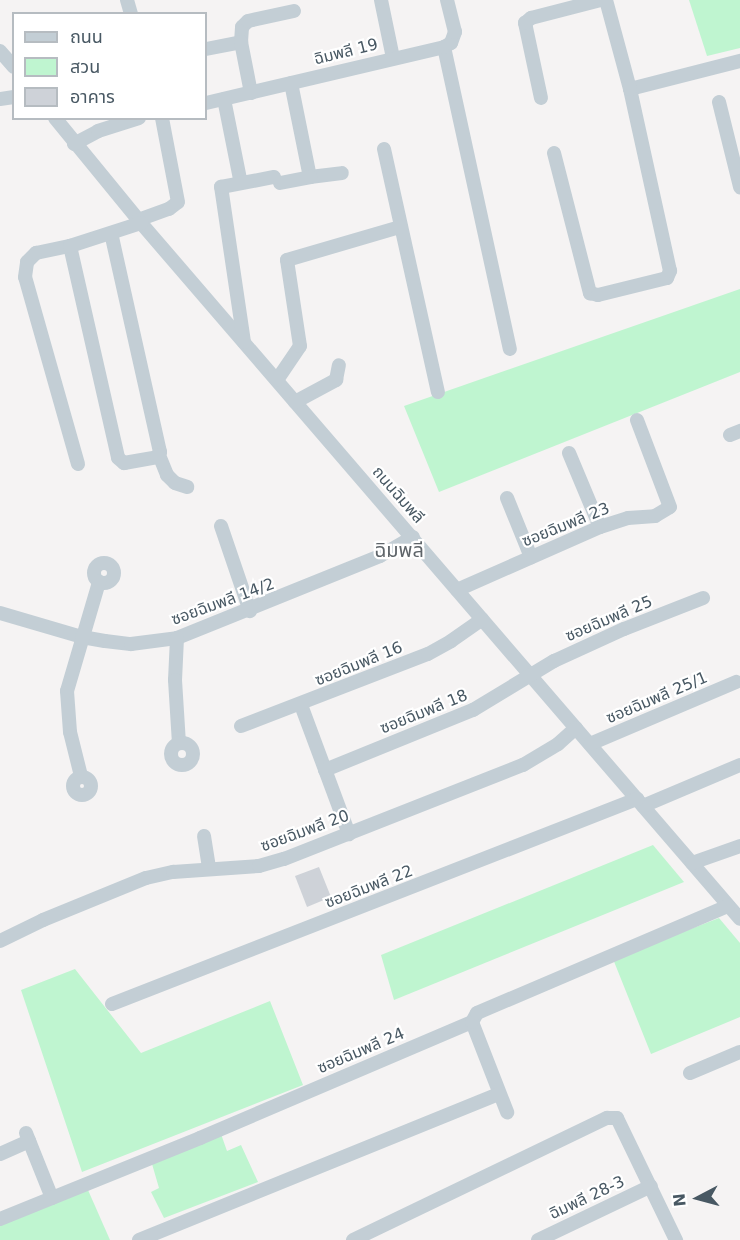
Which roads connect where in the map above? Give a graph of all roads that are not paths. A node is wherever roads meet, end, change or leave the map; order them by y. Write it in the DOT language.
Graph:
graph roads {
  1 [pos="381,0"];
  2 [pos="447,0"];
  3 [pos="601,0"];
  4 [pos="606,0"];
  5 [pos="294,11"];
  6 [pos="241,42"];
  7 [pos="444,47"];
  8 [pos="207,49"];
  9 [pos="0,51"];
  10 [pos="393,58"];
  11 [pos="740,61"];
  12 [pos="12,66"];
  13 [pos="291,83"];
  14 [pos="630,89"];
  15 [pos="251,93"];
  16 [pos="541,98"];
  17 [pos="224,99"];
  18 [pos="719,102"];
  19 [pos="207,103"];
  20 [pos="57,120"];
  21 [pos="133,120"];
  22 [pos="162,120"];
  23 [pos="75,144"];
  24 [pos="384,149"];
  25 [pos="554,153"];
  26 [pos="342,172"];
  27 [pos="310,177"];
  28 [pos="240,179"];
  29 [pos="740,187"];
  30 [pos="140,222"];
  31 [pos="400,227"];
  32 [pos="111,233"];
  33 [pos="70,246"];
  34 [pos="244,342"];
  35 [pos="510,349"];
  36 [pos="339,365"];
  37 [pos="277,380"];
  38 [pos="438,392"];
  39 [pos="295,402"];
  40 [pos="637,420"];
  41 [pos="569,453"];
  42 [pos="159,455"];
  43 [pos="78,464"];
  44 [pos="188,487"];
  45 [pos="507,498"];
  46 [pos="221,526"];
  47 [pos="600,527"];
  48 [pos="413,537"];
  49 [pos="531,557"];
  50 [pos="99,582"];
  51 [pos="456,590"];
  52 [pos="703,598"];
  53 [pos="250,611"];
  54 [pos="0,613"];
  55 [pos="482,619"];
  56 [pos="82,637"];
  57 [pos="177,638"];
  58 [pos="530,675"];
  59 [pos="736,682"];
  60 [pos="301,705"];
  61 [pos="241,726"];
  62 [pos="576,728"];
  63 [pos="179,743"];
  64 [pos="590,744"];
  65 [pos="740,765"];
  66 [pos="325,770"];
  67 [pos="81,776"];
  68 [pos="640,802"];
  69 [pos="349,834"];
  70 [pos="204,836"];
  71 [pos="740,846"];
  72 [pos="692,863"];
  73 [pos="209,869"];
  74 [pos="735,911"];
  75 [pos="0,940"];
  76 [pos="112,1004"];
  77 [pos="472,1022"];
  78 [pos="740,1052"];
  79 [pos="690,1073"];
  80 [pos="498,1094"];
  81 [pos="507,1112"];
  82 [pos="0,1154"];
  83 [pos="651,1186"];
  84 [pos="52,1198"];
  85 [pos="0,1219"];
  86 [pos="139,1240"];
  87 [pos="353,1240"];
  88 [pos="538,1240"];
  89 [pos="676,1240"];
  1 -- 10 [label="street"];
  2 -- 7 [label="street"];
  3 -- 16 [label="street"];
  4 -- 14 [label="street"];
  5 -- 6 [label="street"];
  6 -- 8 [label="street"];
  6 -- 15 [label="street"];
  7 -- 10 [label="street, ฉิมพลี 19"];
  7 -- 35 [label="street"];
  9 -- 12 [label="street"];
  10 -- 13 [label="street, ฉิมพลี 19"];
  11 -- 14 [label="street"];
  13 -- 15 [label="street, ฉิมพลี 19"];
  13 -- 27 [label="street"];
  14 -- 25 [label="street"];
  15 -- 17 [label="street, ฉิมพลี 19"];
  17 -- 19 [label="street, ฉิมพลี 19"];
  17 -- 28 [label="street"];
  18 -- 29 [label="street"];
  20 -- 23 [label="street, ถนนฉิมพลี"];
  21 -- 23 [label="street"];
  22 -- 30 [label="street"];
  23 -- 30 [label="street, ถนนฉิมพลี"];
  24 -- 31 [label="street"];
  26 -- 27 [label="street"];
  27 -- 34 [label="street"];
  30 -- 32 [label="street"];
  30 -- 34 [label="street, ถนนฉิมพลี"];
  31 -- 37 [label="street"];
  31 -- 38 [label="street"];
  32 -- 33 [label="street"];
  32 -- 42 [label="street"];
  33 -- 42 [label="street"];
  33 -- 43 [label="street"];
  34 -- 37 [label="street, ถนนฉิมพลี"];
  36 -- 39 [label="street"];
  37 -- 39 [label="street, ถนนฉิมพลี"];
  39 -- 48 [label="street, ถนนฉิมพลี"];
  40 -- 47 [label="street, ซอยฉิมพลี 23"];
  41 -- 47 [label="street"];
  42 -- 44 [label="street"];
  45 -- 49 [label="street"];
  46 -- 53 [label="street"];
  47 -- 49 [label="street, ซอยฉิมพลี 23"];
  48 -- 51 [label="street, ถนนฉิมพลี"];
  48 -- 53 [label="street, ซอยฉิมพลี 14/2"];
  49 -- 51 [label="street, ซอยฉิมพลี 23"];
  50 -- 56 [label="street"];
  51 -- 55 [label="street, ถนนฉิมพลี"];
  52 -- 58 [label="street, ซอยฉิมพลี 25"];
  53 -- 57 [label="street, ซอยฉิมพลี 14/2"];
  54 -- 56 [label="street, ซอยฉิมพลี 14/2"];
  55 -- 58 [label="street, ถนนฉิมพลี"];
  55 -- 60 [label="street, ซอยฉิมพลี 16"];
  56 -- 57 [label="street, ซอยฉิมพลี 14/2"];
  56 -- 67 [label="street"];
  57 -- 63 [label="street"];
  58 -- 62 [label="street, ถนนฉิมพลี"];
  58 -- 66 [label="street, ซอยฉิมพลี 18"];
  59 -- 64 [label="street, ซอยฉิมพลี 25/1"];
  60 -- 61 [label="street, ซอยฉิมพลี 16"];
  60 -- 66 [label="street"];
  62 -- 64 [label="street, ถนนฉิมพลี"];
  62 -- 69 [label="street, ซอยฉิมพลี 20"];
  64 -- 68 [label="street, ถนนฉิมพลี"];
  65 -- 68 [label="street, ซอยฉิมพลี 22"];
  66 -- 69 [label="street"];
  68 -- 72 [label="street, ถนนฉิมพลี"];
  68 -- 76 [label="street, ซอยฉิมพลี 22"];
  69 -- 73 [label="street, ซอยฉิมพลี 20"];
  70 -- 73 [label="street"];
  71 -- 72 [label="street"];
  72 -- 74 [label="street, ถนนฉิมพลี"];
  73 -- 75 [label="street, ซอยฉิมพลี 20"];
  74 -- 77 [label="street, ซอยฉิมพลี 24"];
  77 -- 80 [label="street"];
  77 -- 84 [label="street, ซอยฉิมพลี 24"];
  78 -- 79 [label="street"];
  80 -- 81 [label="street"];
  80 -- 86 [label="street"];
  82 -- 84 [label="street"];
  83 -- 87 [label="street"];
  83 -- 88 [label="street, ฉิมพลี 28-3"];
  83 -- 89 [label="street"];
  84 -- 85 [label="street, ซอยฉิมพลี 24"];
}
